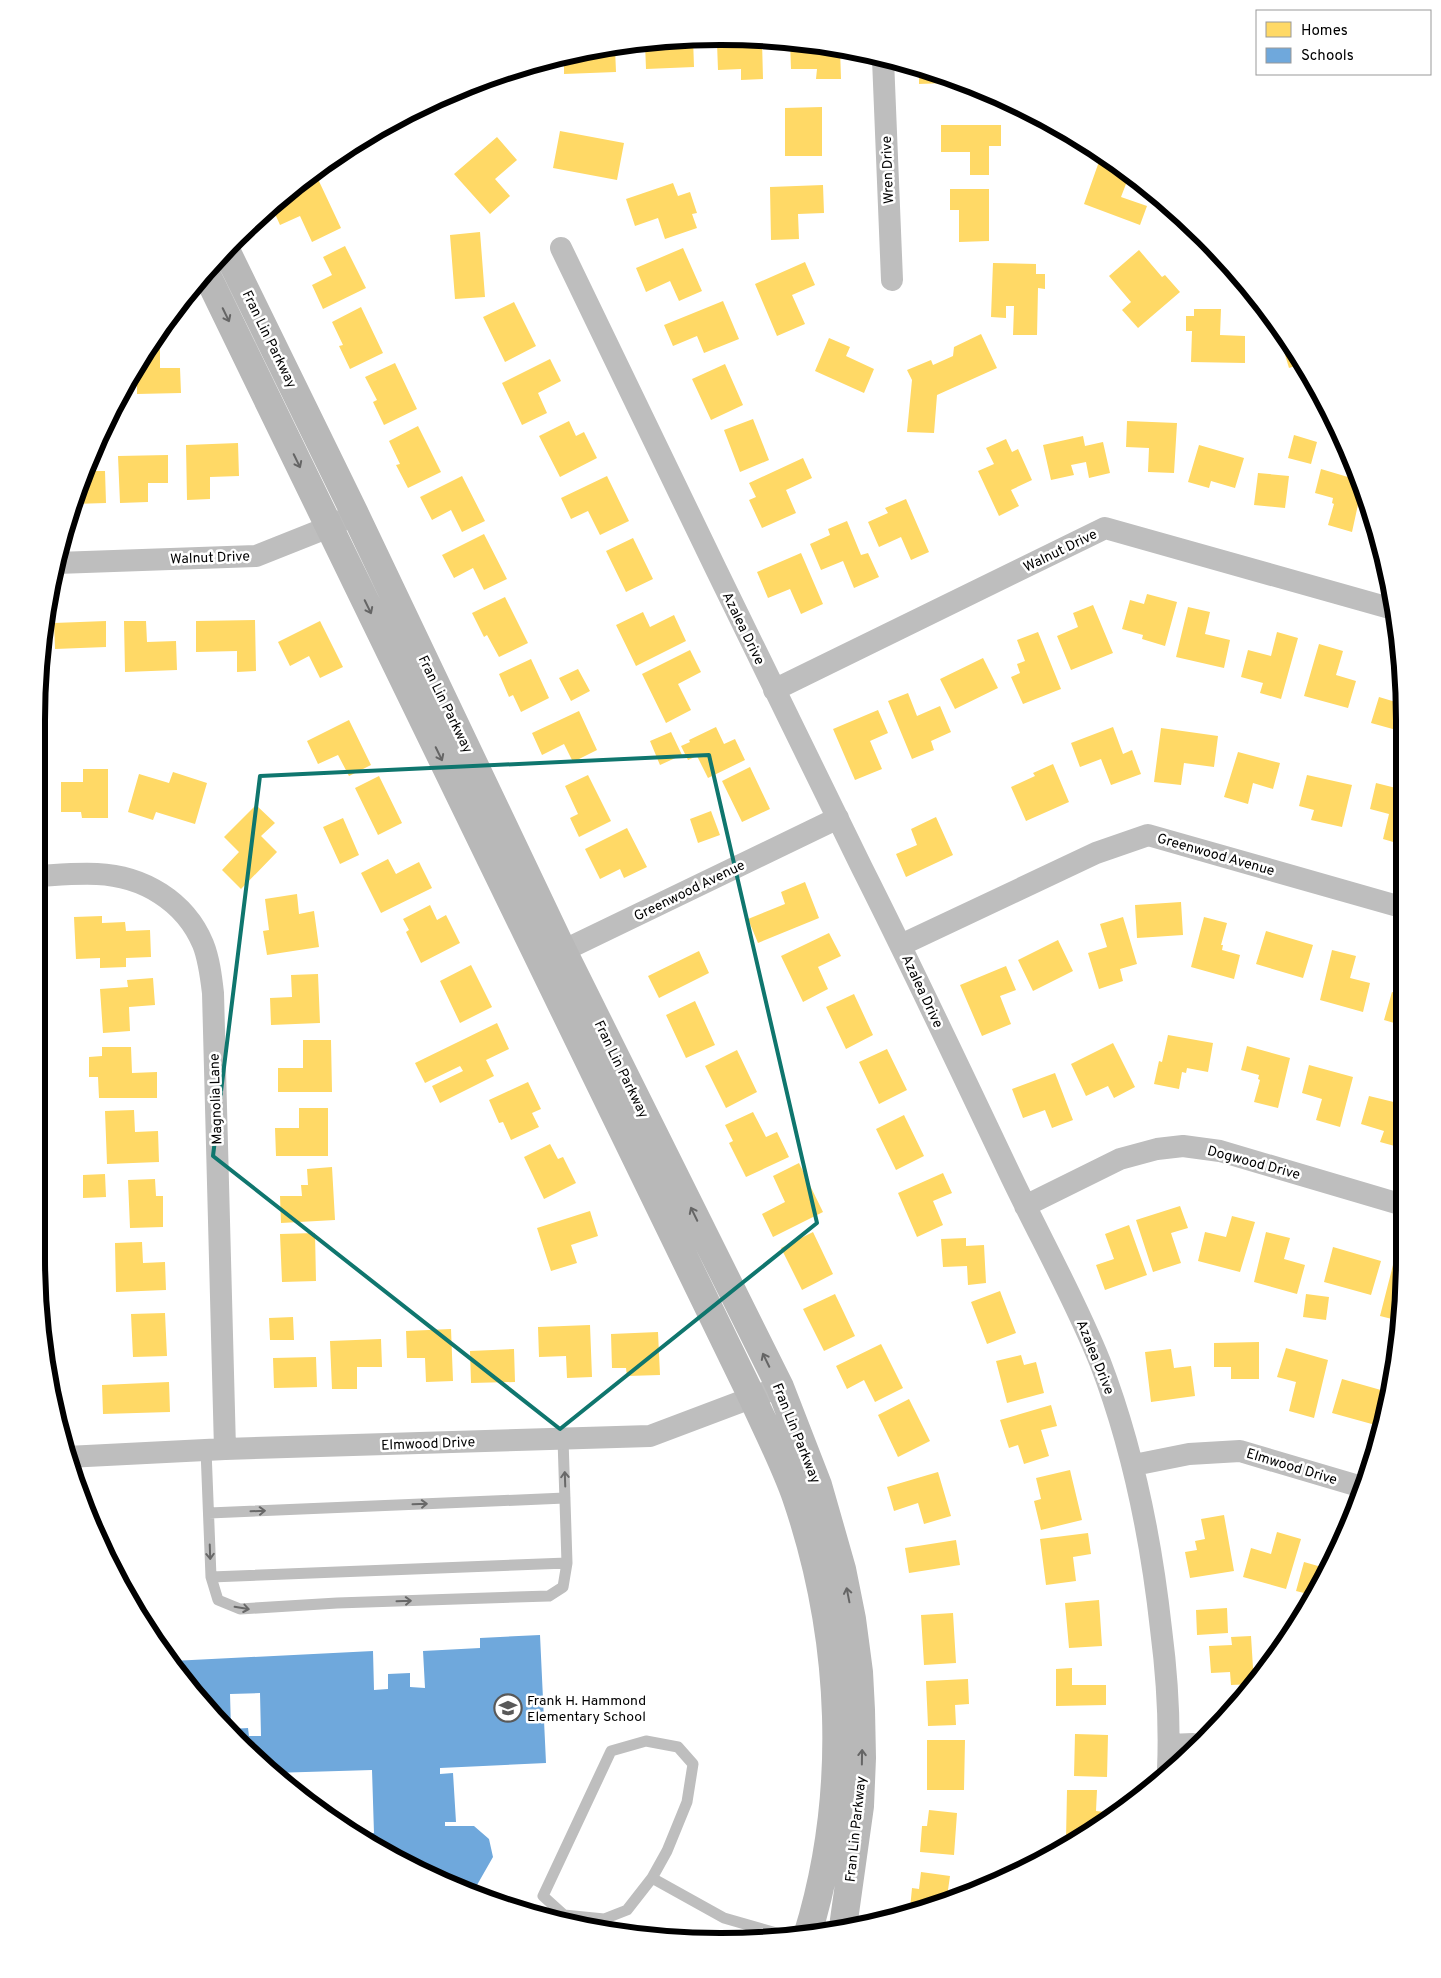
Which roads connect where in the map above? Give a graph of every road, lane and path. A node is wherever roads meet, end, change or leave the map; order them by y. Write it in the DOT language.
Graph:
graph roads {
  1 [pos="883,65"];
  2 [pos="561,248"];
  3 [pos="230,257"];
  4 [pos="209,280"];
  5 [pos="892,280"];
  6 [pos="355,514"];
  7 [pos="329,528"];
  8 [pos="64,563"];
  9 [pos="1386,607"];
  10 [pos="774,690"];
  11 [pos="838,818"];
  12 [pos="45,876"];
  13 [pos="1396,906"];
  14 [pos="900,945"];
  15 [pos="552,956"];
  16 [pos="1396,1203"];
  17 [pos="1025,1206"];
  18 [pos="780,1386"];
  19 [pos="752,1397"];
  20 [pos="563,1438"];
  21 [pos="216,1450"];
  22 [pos="75,1457"];
  23 [pos="1134,1465"];
  24 [pos="1356,1485"];
  25 [pos="565,1498"];
  26 [pos="209,1512"];
  27 [pos="567,1563"];
  28 [pos="211,1577"];
  29 [pos="1169,1744"];
  30 [pos="1188,1744"];
  31 [pos="1168,1763"];
  32 [pos="652,1878"];
  33 [pos="563,1914"];
  34 [pos="570,1916"];
  35 [pos="844,1921"];
  36 [pos="810,1927"];
  37 [pos="771,1931"];
  1 -- 5 [label="street, Wren Drive"];
  2 -- 10 [label="street, Azalea Drive"];
  3 -- 6 [label="street, Fran Lin Parkway"];
  4 -- 7 [label="street, Fran Lin Parkway, one-way"];
  6 -- 7 [label="street, Walnut Drive"];
  6 -- 15 [label="street, Fran Lin Parkway"];
  7 -- 8 [label="street, Walnut Drive"];
  7 -- 15 [label="street, Fran Lin Parkway, one-way"];
  9 -- 10 [label="street, Walnut Drive"];
  10 -- 11 [label="street, Azalea Drive"];
  11 -- 14 [label="street, Azalea Drive"];
  11 -- 15 [label="street, Greenwood Avenue"];
  12 -- 21 [label="street, Magnolia Lane"];
  13 -- 14 [label="street, Greenwood Avenue"];
  14 -- 17 [label="street, Azalea Drive"];
  18 -- 15 [label="street, Fran Lin Parkway, one-way"];
  15 -- 19 [label="street, Fran Lin Parkway"];
  16 -- 17 [label="street, Dogwood Drive"];
  17 -- 23 [label="street, Azalea Drive"];
  18 -- 19 [label="street, Elmwood Drive"];
  35 -- 18 [label="street, Fran Lin Parkway, one-way"];
  19 -- 20 [label="street, Elmwood Drive"];
  19 -- 36 [label="street, Fran Lin Parkway"];
  20 -- 21 [label="street, Elmwood Drive"];
  25 -- 20 [label="lane, one-way"];
  21 -- 22 [label="street, Elmwood Drive"];
  21 -- 26 [label="lane"];
  23 -- 24 [label="street, Elmwood Drive"];
  23 -- 29 [label="street, Azalea Drive"];
  26 -- 25 [label="lane, one-way"];
  25 -- 27 [label="lane"];
  26 -- 28 [label="lane, one-way"];
  27 -- 28 [label="lane"];
  28 -- 27 [label="lane, one-way"];
  29 -- 30 [label="street"];
  29 -- 31 [label="street, Azalea Drive"];
  32 -- 33 [label="lane"];
  32 -- 34 [label="lane"];
  32 -- 37 [label="lane"];
}
